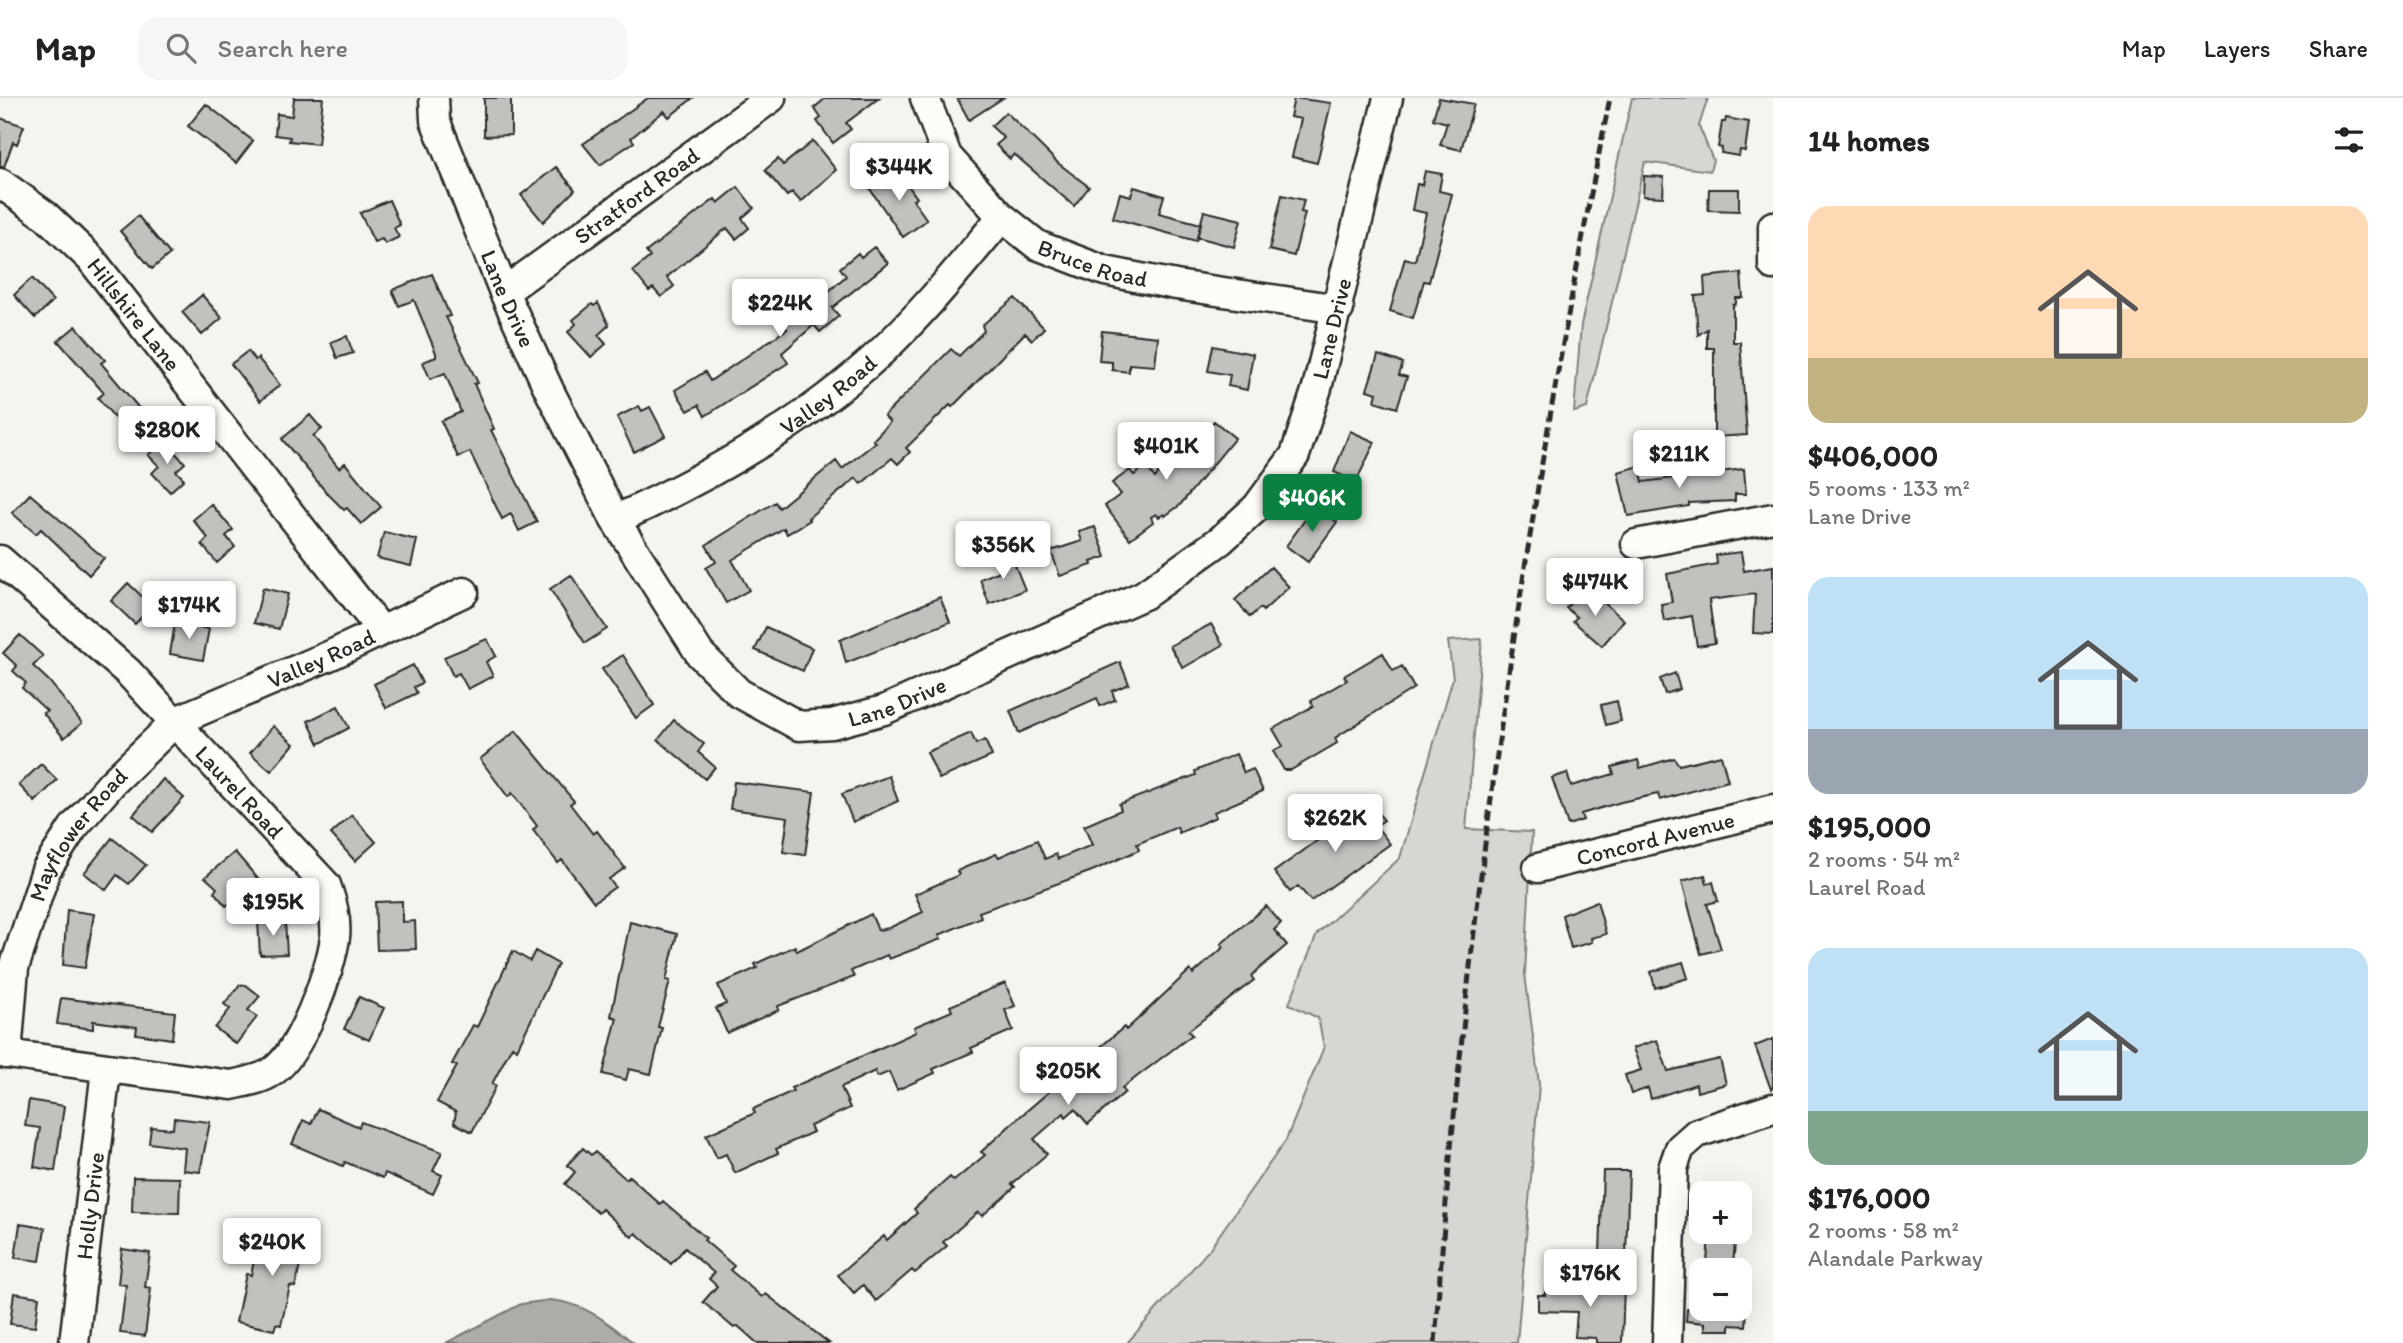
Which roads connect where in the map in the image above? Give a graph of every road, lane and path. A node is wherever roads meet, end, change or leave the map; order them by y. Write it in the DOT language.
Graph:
graph roads {
  1 [pos="434,98"];
  2 [pos="771,98"];
  3 [pos="925,98"];
  4 [pos="1388,98"];
  5 [pos="0,183"];
  6 [pos="1002,217"];
  7 [pos="1773,226"];
  8 [pos="1773,265"];
  9 [pos="505,292"];
  10 [pos="1339,309"];
  11 [pos="1773,518"];
  12 [pos="615,520"];
  13 [pos="1636,544"];
  14 [pos="0,560"];
  15 [pos="464,592"];
  16 [pos="380,629"];
  17 [pos="176,721"];
  18 [pos="1773,809"];
  19 [pos="1538,869"];
  20 [pos="3,1053"];
  21 [pos="106,1070"];
  22 [pos="1773,1108"];
  23 [pos="74,1343"];
  24 [pos="1667,1343"];
  1 -- 9 [label="street, Lane Drive"];
  2 -- 9 [label="street, Stratford Road"];
  3 -- 6 [label="street, Bruce Road"];
  4 -- 10 [label="street, Lane Drive"];
  5 -- 16 [label="street, Hillshire Lane"];
  6 -- 10 [label="street, Bruce Road"];
  6 -- 12 [label="street, Valley Road"];
  7 -- 8 [label="street"];
  9 -- 12 [label="street, Lane Drive"];
  10 -- 12 [label="street, Lane Drive"];
  11 -- 13 [label="street"];
  14 -- 17 [label="street, Laurel Road"];
  15 -- 16 [label="street, Valley Road"];
  16 -- 17 [label="street, Valley Road"];
  17 -- 20 [label="street, Mayflower Road"];
  17 -- 21 [label="street, Laurel Road"];
  18 -- 19 [label="street, Concord Avenue"];
  20 -- 21 [label="street, Laurel Road"];
  21 -- 23 [label="street, Holly Drive"];
  22 -- 24 [label="street"];
}
